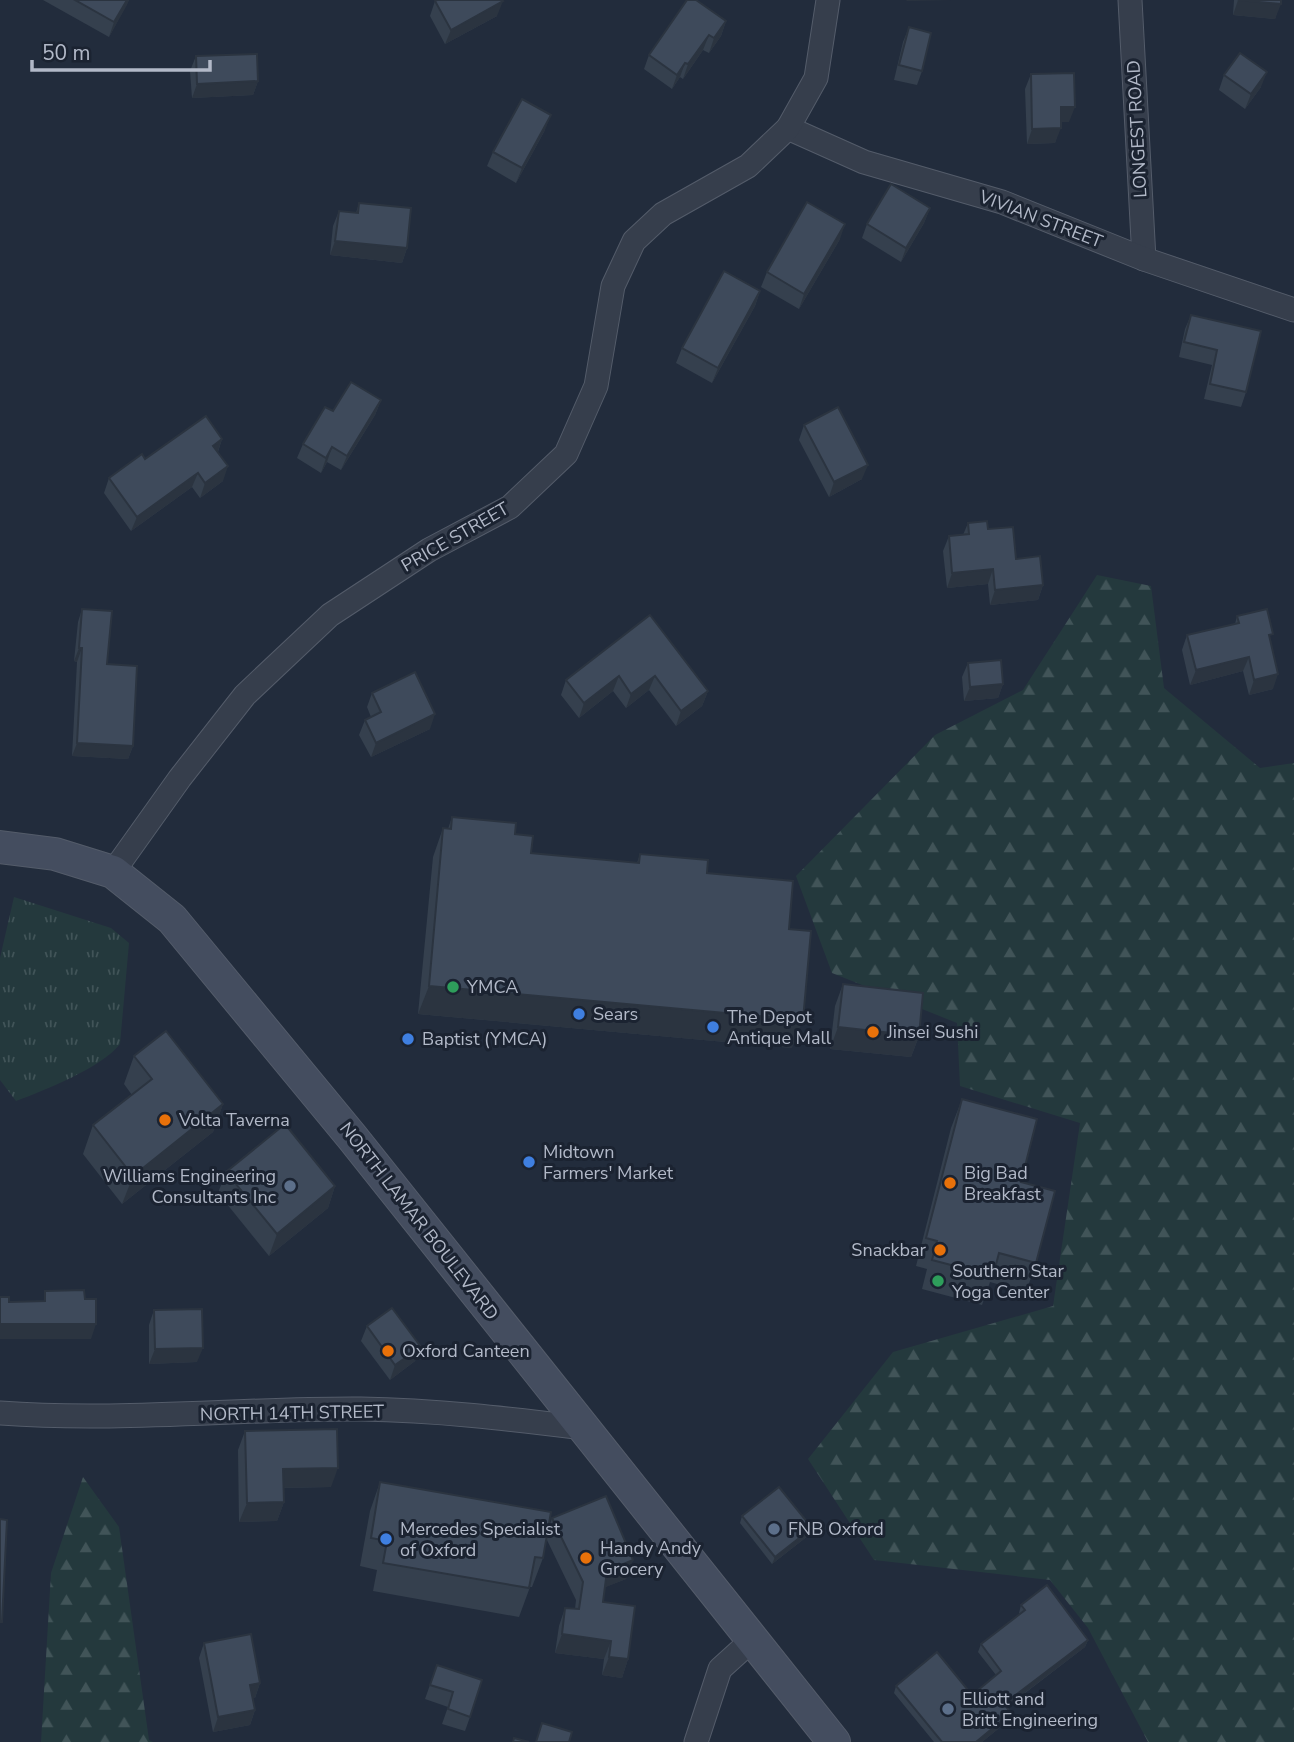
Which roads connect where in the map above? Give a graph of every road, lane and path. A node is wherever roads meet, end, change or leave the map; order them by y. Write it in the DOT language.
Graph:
graph roads {
  1 [pos="828,0"];
  2 [pos="1130,0"];
  3 [pos="788,128"];
  4 [pos="1144,259"];
  5 [pos="1294,310"];
  6 [pos="0,847"];
  7 [pos="113,872"];
  8 [pos="0,1413"];
  9 [pos="584,1428"];
  10 [pos="752,1640"];
  11 [pos="696,1742"];
  12 [pos="834,1742"];
  1 -- 3 [label="street, PRICE STREET"];
  2 -- 4 [label="street, LONGEST ROAD"];
  3 -- 4 [label="street, VIVIAN STREET"];
  3 -- 7 [label="street, PRICE STREET"];
  4 -- 5 [label="street, VIVIAN STREET"];
  6 -- 7 [label="street, NORTH LAMAR BOULEVARD"];
  7 -- 9 [label="street, NORTH LAMAR BOULEVARD"];
  8 -- 9 [label="street, NORTH 14TH STREET"];
  9 -- 10 [label="street, NORTH LAMAR BOULEVARD"];
  10 -- 11 [label="street"];
  10 -- 12 [label="street, NORTH LAMAR BOULEVARD"];
}
